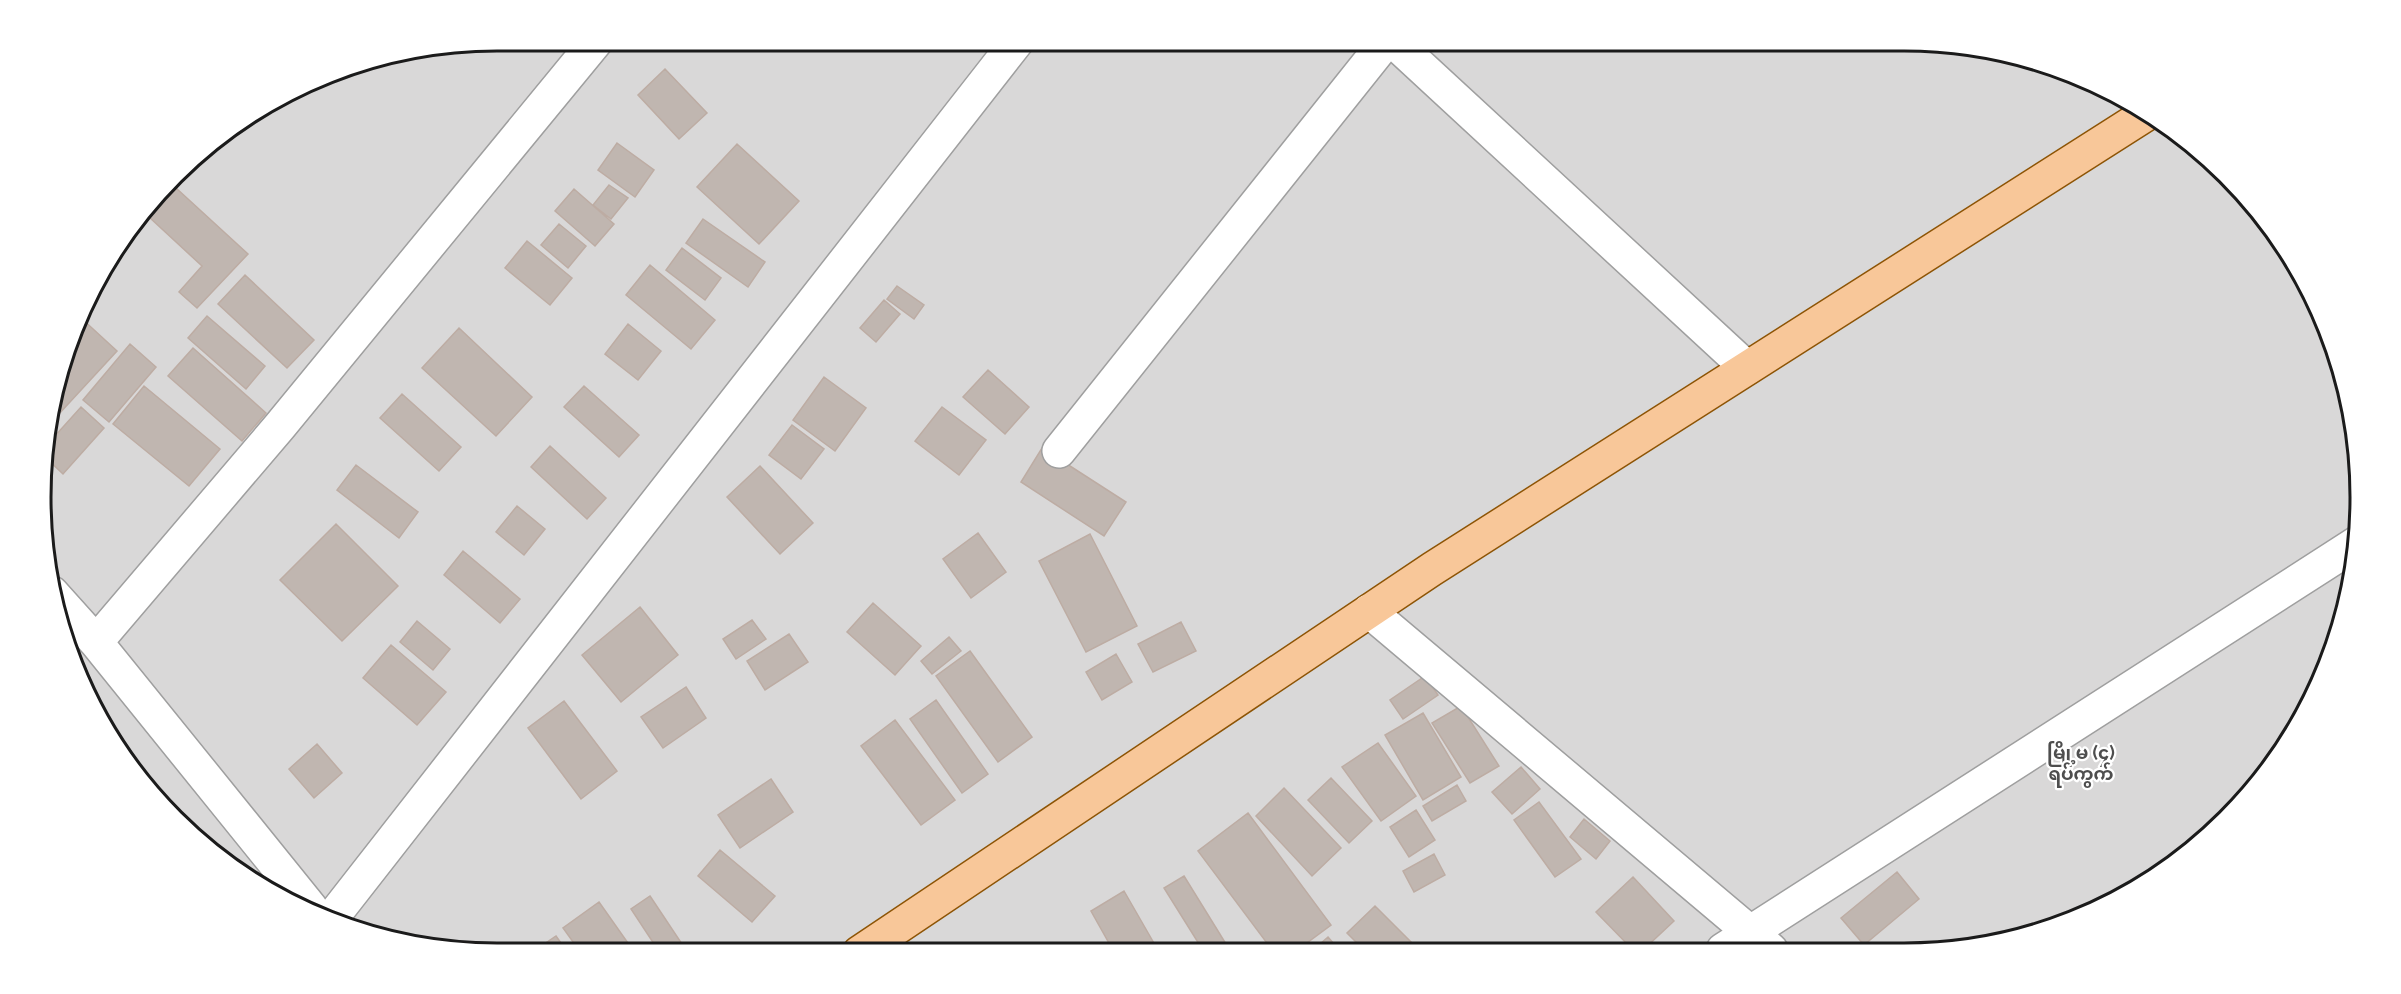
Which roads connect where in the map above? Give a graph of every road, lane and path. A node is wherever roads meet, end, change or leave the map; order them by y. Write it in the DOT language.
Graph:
graph roads {
  1 [pos="588,51"];
  2 [pos="1009,51"];
  3 [pos="1378,51"];
  4 [pos="1404,51"];
  5 [pos="2139,118"];
  6 [pos="1747,368"];
  7 [pos="1059,451"];
  8 [pos="2347,550"];
  9 [pos="65,608"];
  10 [pos="1369,611"];
  11 [pos="96,642"];
  12 [pos="303,899"];
  13 [pos="336,913"];
  14 [pos="1760,941"];
  15 [pos="872,943"];
  1 -- 11 [label="street"];
  2 -- 13 [label="street"];
  3 -- 7 [label="street"];
  4 -- 6 [label="street"];
  5 -- 6 [label="main road"];
  6 -- 10 [label="main road"];
  8 -- 14 [label="street"];
  9 -- 11 [label="street"];
  10 -- 14 [label="street"];
  10 -- 15 [label="main road"];
  11 -- 12 [label="street"];
}
